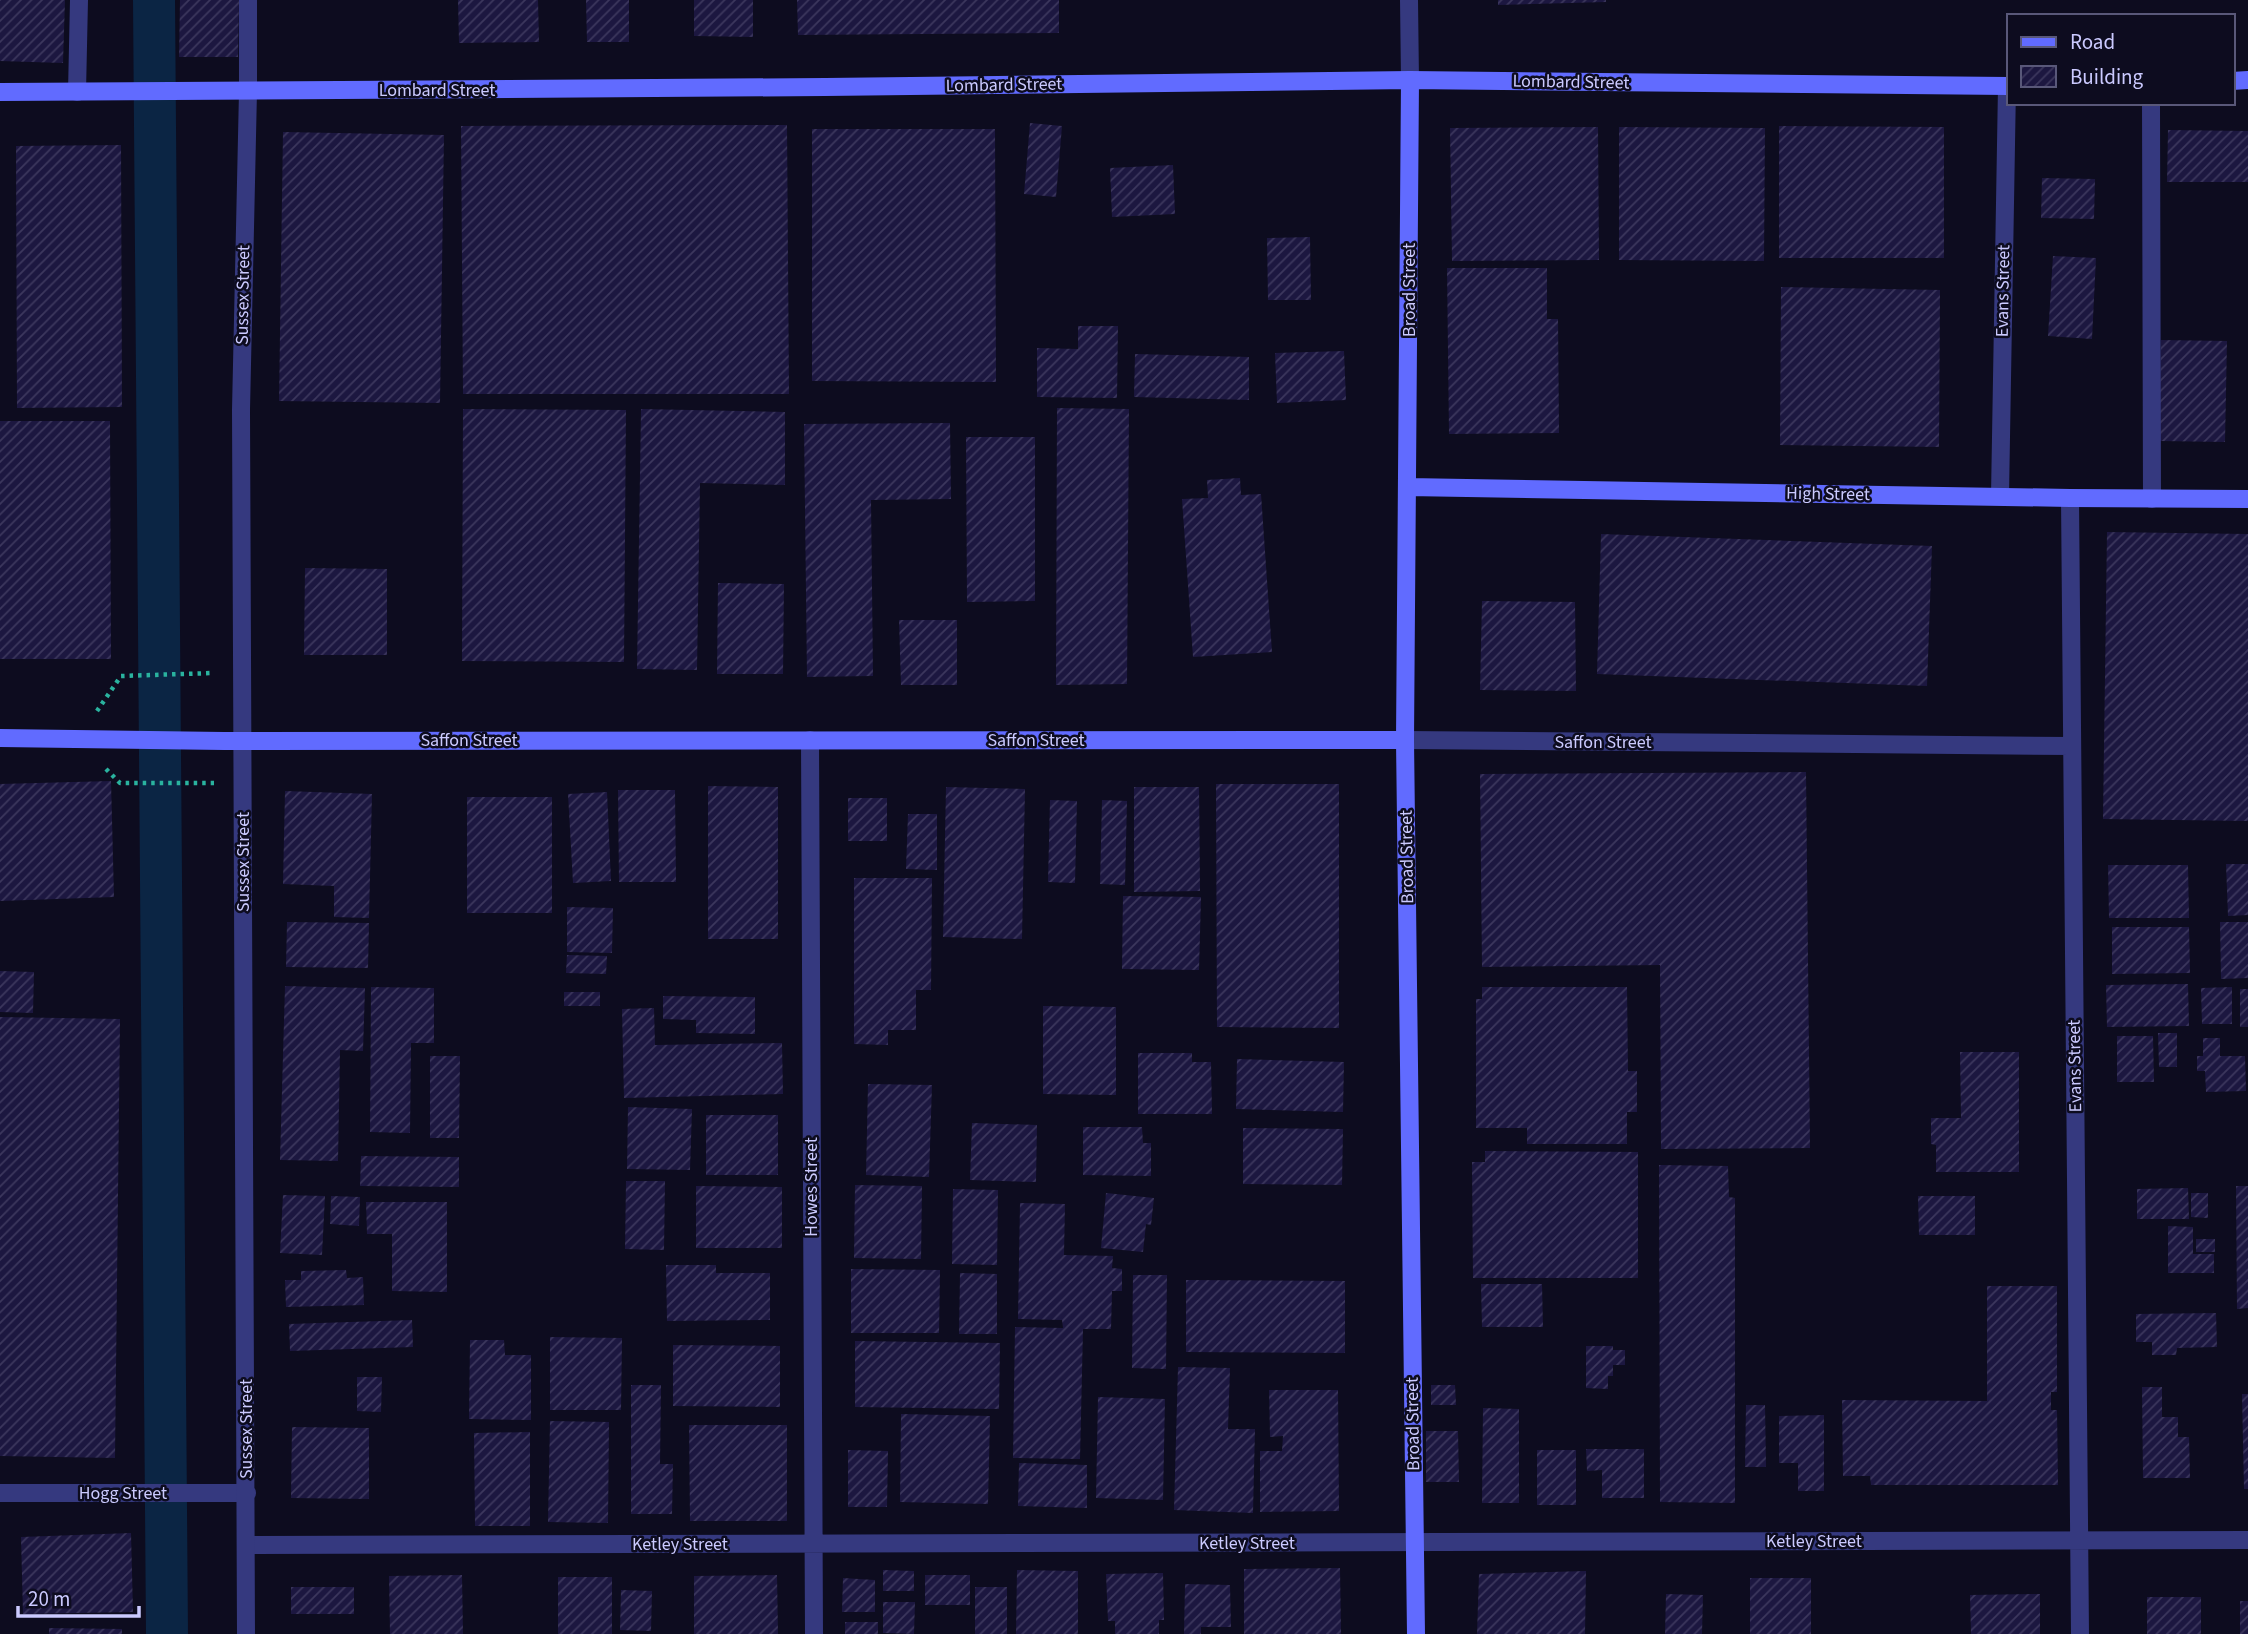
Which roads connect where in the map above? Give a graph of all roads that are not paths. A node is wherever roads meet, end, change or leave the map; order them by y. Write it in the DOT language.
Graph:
graph roads {
  1 [pos="79,0"];
  2 [pos="248,0"];
  3 [pos="1409,0"];
  4 [pos="1410,80"];
  5 [pos="2007,86"];
  6 [pos="248,91"];
  7 [pos="0,92"];
  8 [pos="77,92"];
  9 [pos="2151,105"];
  10 [pos="1408,487"];
  11 [pos="2000,496"];
  12 [pos="2070,498"];
  13 [pos="2152,499"];
  14 [pos="2248,499"];
  15 [pos="0,738"];
  16 [pos="233,740"];
  17 [pos="810,740"];
  18 [pos="1405,740"];
  19 [pos="2072,746"];
  20 [pos="0,1493"];
  21 [pos="247,1493"];
  22 [pos="2248,1540"];
  23 [pos="2079,1541"];
  24 [pos="1415,1542"];
  25 [pos="813,1544"];
  26 [pos="246,1545"];
  27 [pos="246,1634"];
  28 [pos="814,1634"];
  29 [pos="1416,1634"];
  30 [pos="2080,1634"];
  1 -- 8 [label="street"];
  2 -- 6 [label="street, Sussex Street"];
  3 -- 4 [label="street"];
  4 -- 5 [label="main road, Lombard Street"];
  4 -- 6 [label="main road, Lombard Street"];
  4 -- 10 [label="main road, Broad Street"];
  5 -- 11 [label="street, Evans Street"];
  6 -- 8 [label="main road, Lombard Street"];
  6 -- 16 [label="street, Sussex Street"];
  7 -- 8 [label="main road, Lombard Street"];
  9 -- 13 [label="street"];
  10 -- 11 [label="main road, High Street"];
  10 -- 18 [label="main road, Broad Street"];
  11 -- 12 [label="main road, High Street"];
  12 -- 13 [label="main road, High Street"];
  12 -- 19 [label="street, Evans Street"];
  13 -- 14 [label="main road, High Street"];
  15 -- 16 [label="main road, Saffon Street"];
  16 -- 17 [label="main road, Saffon Street"];
  16 -- 21 [label="street, Sussex Street"];
  17 -- 18 [label="main road, Saffon Street"];
  17 -- 25 [label="street, Howes Street"];
  18 -- 19 [label="street, Saffon Street"];
  18 -- 24 [label="main road, Broad Street"];
  19 -- 23 [label="street, Evans Street"];
  20 -- 21 [label="street, Hogg Street"];
  21 -- 26 [label="street, Sussex Street"];
  22 -- 23 [label="street, Ketley Street"];
  23 -- 24 [label="street, Ketley Street"];
  23 -- 30 [label="street, Evans Street"];
  24 -- 25 [label="street, Ketley Street"];
  24 -- 29 [label="main road, Broad Street"];
  25 -- 26 [label="street, Ketley Street"];
  25 -- 28 [label="street, Howes Street"];
  26 -- 27 [label="street, Sussex Street"];
}
